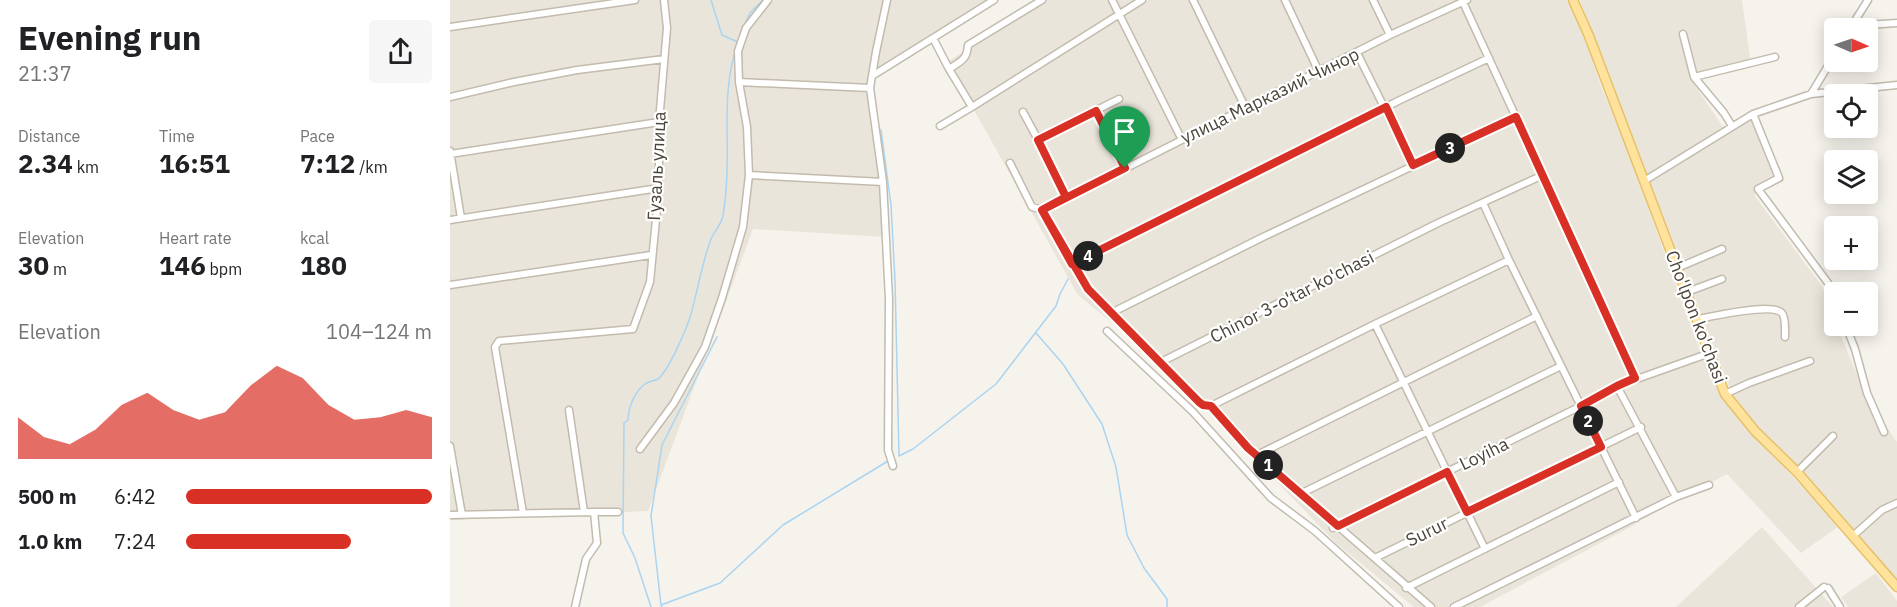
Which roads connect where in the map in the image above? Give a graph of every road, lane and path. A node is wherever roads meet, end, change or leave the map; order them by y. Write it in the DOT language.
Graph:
graph roads {
  1 [pos="635,0"];
  2 [pos="664,0"];
  3 [pos="768,0"];
  4 [pos="879,0"];
  5 [pos="994,0"];
  6 [pos="1042,0"];
  7 [pos="1112,0"];
  8 [pos="1142,0"];
  9 [pos="1193,0"];
  10 [pos="1285,0"];
  11 [pos="1373,0"];
  12 [pos="1573,0"];
  13 [pos="1868,0"];
  14 [pos="887,1"];
  15 [pos="1464,1"];
  16 [pos="1120,14"];
  17 [pos="1857,18"];
  18 [pos="1897,23"];
  19 [pos="1878,25"];
  20 [pos="450,27"];
  21 [pos="1683,34"];
  22 [pos="1390,35"];
  23 [pos="933,38"];
  24 [pos="1357,53"];
  25 [pos="1774,57"];
  26 [pos="1489,58"];
  27 [pos="664,59"];
  28 [pos="949,69"];
  29 [pos="1319,72"];
  30 [pos="1824,72"];
  31 [pos="872,76"];
  32 [pos="1694,78"];
  33 [pos="739,82"];
  34 [pos="1897,85"];
  35 [pos="870,88"];
  36 [pos="1811,94"];
  37 [pos="450,97"];
  38 [pos="1119,99"];
  39 [pos="1245,107"];
  40 [pos="1386,107"];
  41 [pos="970,108"];
  42 [pos="1096,111"];
  43 [pos="1023,112"];
  44 [pos="1753,114"];
  45 [pos="1516,117"];
  46 [pos="659,122"];
  47 [pos="940,126"];
  48 [pos="1732,126"];
  49 [pos="1038,140"];
  50 [pos="1182,140"];
  51 [pos="450,153"];
  52 [pos="1010,163"];
  53 [pos="1413,165"];
  54 [pos="1125,168"];
  55 [pos="1544,175"];
  56 [pos="749,176"];
  57 [pos="1644,181"];
  58 [pos="883,182"];
  59 [pos="659,188"];
  60 [pos="1066,197"];
  61 [pos="1484,203"];
  62 [pos="1042,210"];
  63 [pos="461,218"];
  64 [pos="450,220"];
  65 [pos="1722,249"];
  66 [pos="651,255"];
  67 [pos="1509,260"];
  68 [pos="1072,264"];
  69 [pos="1677,268"];
  70 [pos="1722,279"];
  71 [pos="1827,282"];
  72 [pos="450,285"];
  73 [pos="1687,292"];
  74 [pos="1113,312"];
  75 [pos="1537,316"];
  76 [pos="1697,319"];
  77 [pos="1375,324"];
  78 [pos="1107,331"];
  79 [pos="1850,336"];
  80 [pos="1785,337"];
  81 [pos="1710,353"];
  82 [pos="1153,354"];
  83 [pos="1810,361"];
  84 [pos="1161,363"];
  85 [pos="1142,364"];
  86 [pos="1561,366"];
  87 [pos="1635,378"];
  88 [pos="1403,382"];
  89 [pos="1617,386"];
  90 [pos="1725,394"];
  91 [pos="1211,406"];
  92 [pos="1581,406"];
  93 [pos="569,410"];
  94 [pos="1641,427"];
  95 [pos="1428,431"];
  96 [pos="1884,432"];
  97 [pos="1833,436"];
  98 [pos="450,446"];
  99 [pos="1601,447"];
  100 [pos="640,449"];
  101 [pos="1257,454"];
  102 [pos="892,466"];
  103 [pos="1447,472"];
  104 [pos="1797,472"];
  105 [pos="1619,482"];
  106 [pos="1708,485"];
  107 [pos="1300,494"];
  108 [pos="1676,497"];
  109 [pos="1897,503"];
  110 [pos="584,512"];
  111 [pos="594,512"];
  112 [pos="618,512"];
  113 [pos="1467,512"];
  114 [pos="524,513"];
  115 [pos="450,515"];
  116 [pos="462,515"];
  117 [pos="1636,518"];
  118 [pos="1335,527"];
  119 [pos="1854,535"];
  120 [pos="1485,549"];
  121 [pos="1375,558"];
  122 [pos="1897,586"];
  123 [pos="1407,588"];
  124 [pos="575,607"];
  125 [pos="1399,607"];
  126 [pos="1431,607"];
  127 [pos="1454,607"];
  128 [pos="1799,607"];
  129 [pos="1840,607"];
  1 -- 20 [label="street"];
  2 -- 27 [label="street, Гузаль улица"];
  3 -- 33 [label="street"];
  4 -- 14 [label="street"];
  5 -- 23 [label="street"];
  6 -- 28 [label="street"];
  7 -- 16 [label="street"];
  8 -- 16 [label="street"];
  9 -- 39 [label="street"];
  10 -- 29 [label="street"];
  11 -- 22 [label="street"];
  12 -- 57 [label="main road, Cho'lpon ko'chasi"];
  13 -- 17 [label="street"];
  14 -- 31 [label="street"];
  15 -- 22 [label="street, улица Марказий Чинор"];
  15 -- 26 [label="street"];
  16 -- 41 [label="street"];
  16 -- 50 [label="street"];
  18 -- 19 [label="street"];
  21 -- 32 [label="street"];
  22 -- 24 [label="street, улица Марказий Чинор"];
  23 -- 28 [label="street"];
  23 -- 31 [label="street"];
  24 -- 29 [label="street, улица Марказий Чинор"];
  24 -- 40 [label="street"];
  25 -- 32 [label="street"];
  26 -- 40 [label="street"];
  26 -- 45 [label="street"];
  27 -- 37 [label="street"];
  27 -- 46 [label="street, Гузаль улица"];
  28 -- 41 [label="street"];
  29 -- 39 [label="street, улица Марказий Чинор"];
  30 -- 36 [label="street"];
  31 -- 35 [label="street"];
  32 -- 48 [label="street"];
  33 -- 35 [label="street"];
  33 -- 56 [label="street"];
  34 -- 36 [label="street"];
  35 -- 58 [label="street"];
  36 -- 44 [label="street"];
  38 -- 42 [label="street"];
  39 -- 50 [label="street, улица Марказий Чинор"];
  40 -- 53 [label="street"];
  40 -- 68 [label="street"];
  41 -- 47 [label="street"];
  42 -- 49 [label="street"];
  42 -- 54 [label="street"];
  43 -- 49 [label="street"];
  44 -- 48 [label="street"];
  44 -- 71 [label="street"];
  45 -- 53 [label="street"];
  45 -- 55 [label="street"];
  46 -- 51 [label="street"];
  46 -- 59 [label="street, Гузаль улица"];
  48 -- 57 [label="street"];
  49 -- 60 [label="street"];
  50 -- 54 [label="street, улица Марказий Чинор"];
  51 -- 63 [label="street"];
  52 -- 62 [label="street"];
  53 -- 74 [label="street"];
  54 -- 60 [label="street, улица Марказий Чинор"];
  55 -- 61 [label="street, Chinor 3-o'tar ko'chasi"];
  55 -- 87 [label="street"];
  56 -- 58 [label="street"];
  56 -- 100 [label="street"];
  57 -- 69 [label="main road, Cho'lpon ko'chasi"];
  58 -- 102 [label="street"];
  59 -- 63 [label="street"];
  59 -- 66 [label="street, Гузаль улица"];
  60 -- 62 [label="street, улица Марказий Чинор"];
  61 -- 67 [label="street"];
  61 -- 84 [label="street, Chinor 3-o'tar ko'chasi"];
  62 -- 68 [label="street"];
  63 -- 64 [label="street"];
  65 -- 69 [label="street"];
  66 -- 72 [label="street"];
  66 -- 114 [label="street, Гузаль улица"];
  67 -- 75 [label="street"];
  67 -- 77 [label="street"];
  68 -- 74 [label="street"];
  69 -- 73 [label="main road, Cho'lpon ko'chasi"];
  70 -- 73 [label="street"];
  73 -- 76 [label="main road, Cho'lpon ko'chasi"];
  74 -- 82 [label="street"];
  75 -- 86 [label="street"];
  75 -- 88 [label="street"];
  76 -- 80 [label="street"];
  76 -- 81 [label="main road, Cho'lpon ko'chasi"];
  77 -- 88 [label="street"];
  77 -- 91 [label="street"];
  78 -- 85 [label="street"];
  79 -- 96 [label="street"];
  81 -- 87 [label="street, Loyiha"];
  81 -- 90 [label="main road, Cho'lpon ko'chasi"];
  82 -- 84 [label="street"];
  82 -- 85 [label="street"];
  83 -- 90 [label="street"];
  84 -- 91 [label="street"];
  85 -- 125 [label="street"];
  86 -- 92 [label="street"];
  86 -- 95 [label="street"];
  87 -- 89 [label="street, Loyiha"];
  88 -- 95 [label="street"];
  88 -- 101 [label="street"];
  89 -- 92 [label="street, Loyiha"];
  89 -- 94 [label="street"];
  90 -- 104 [label="main road, Cho'lpon ko'chasi"];
  91 -- 101 [label="street"];
  92 -- 99 [label="street"];
  92 -- 103 [label="street, Loyiha"];
  93 -- 110 [label="street"];
  94 -- 99 [label="street, Surur"];
  94 -- 108 [label="street"];
  95 -- 103 [label="street"];
  95 -- 107 [label="street"];
  97 -- 104 [label="street"];
  98 -- 116 [label="street"];
  99 -- 105 [label="street"];
  99 -- 113 [label="street, Surur"];
  101 -- 107 [label="street"];
  103 -- 113 [label="street"];
  103 -- 118 [label="street, Loyiha"];
  104 -- 119 [label="main road, Cho'lpon ko'chasi"];
  105 -- 117 [label="street"];
  105 -- 120 [label="street"];
  106 -- 108 [label="street"];
  107 -- 118 [label="street"];
  108 -- 117 [label="street"];
  109 -- 119 [label="street"];
  110 -- 111 [label="street"];
  110 -- 114 [label="street"];
  111 -- 112 [label="street"];
  111 -- 124 [label="street"];
  113 -- 120 [label="street"];
  113 -- 121 [label="street, Surur"];
  114 -- 116 [label="street"];
  115 -- 116 [label="street"];
  117 -- 127 [label="street"];
  118 -- 121 [label="street"];
  119 -- 122 [label="main road, Cho'lpon ko'chasi"];
  120 -- 123 [label="street"];
  121 -- 123 [label="street"];
  123 -- 126 [label="street"];
  128 -- 129 [label="street"];
}
